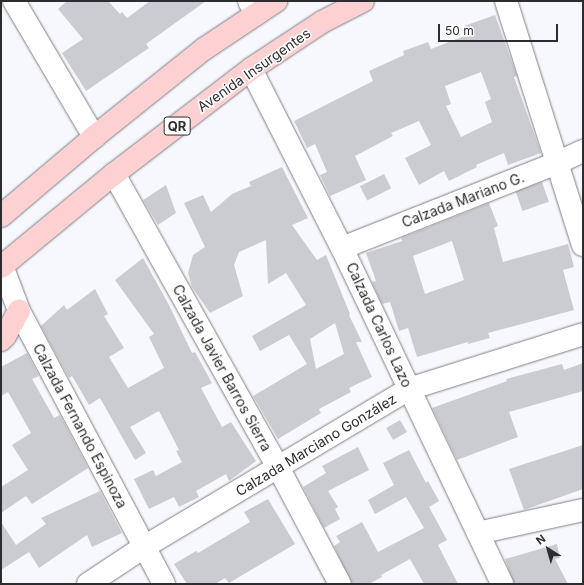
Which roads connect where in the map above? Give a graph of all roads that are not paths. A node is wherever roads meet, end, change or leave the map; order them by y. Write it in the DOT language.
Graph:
graph roads {
  1 [pos="14,1"];
  2 [pos="276,1"];
  3 [pos="363,1"];
  4 [pos="506,1"];
  5 [pos="252,7"];
  6 [pos="251,69"];
  7 [pos="94,138"];
  8 [pos="583,151"];
  9 [pos="557,164"];
  10 [pos="114,174"];
  11 [pos="1,216"];
  12 [pos="583,245"];
  13 [pos="342,248"];
  14 [pos="1,266"];
  15 [pos="20,311"];
  16 [pos="583,334"];
  17 [pos="1,340"];
  18 [pos="409,389"];
  19 [pos="278,466"];
  20 [pos="583,510"];
  21 [pos="478,534"];
  22 [pos="144,547"];
  23 [pos="88,584"];
  24 [pos="164,584"];
  25 [pos="340,584"];
  26 [pos="502,584"];
  1 -- 7 [label="street"];
  2 -- 5 [label="main road"];
  3 -- 6 [label="main road, Avenida Insurgentes / QR"];
  4 -- 9 [label="street"];
  5 -- 7 [label="main road"];
  6 -- 10 [label="main road, Avenida Insurgentes / QR"];
  6 -- 13 [label="street, Calzada Carlos Lazo"];
  7 -- 11 [label="main road"];
  8 -- 9 [label="street, Calzada Mariano G."];
  9 -- 12 [label="street"];
  9 -- 13 [label="street, Calzada Mariano G."];
  10 -- 14 [label="main road, Avenida Insurgentes / QR"];
  10 -- 19 [label="street, Calzada Javier Barros Sierra"];
  13 -- 18 [label="street, Calzada Carlos Lazo"];
  14 -- 15 [label="street, Calzada Fernando Espinoza"];
  15 -- 17 [label="main road"];
  15 -- 22 [label="street, Calzada Fernando Espinoza"];
  16 -- 18 [label="street, Calzada Marciano González"];
  18 -- 19 [label="street, Calzada Marciano González"];
  18 -- 21 [label="street, Calzada Carlos Lazo"];
  19 -- 22 [label="street, Calzada Marciano González"];
  19 -- 25 [label="street, Calzada Javier Barros Sierra"];
  20 -- 21 [label="street"];
  21 -- 26 [label="street, Calzada Carlos Lazo"];
  22 -- 23 [label="street, Calzada Marciano González"];
  22 -- 24 [label="street, Calzada Fernando Espinoza"];
}
